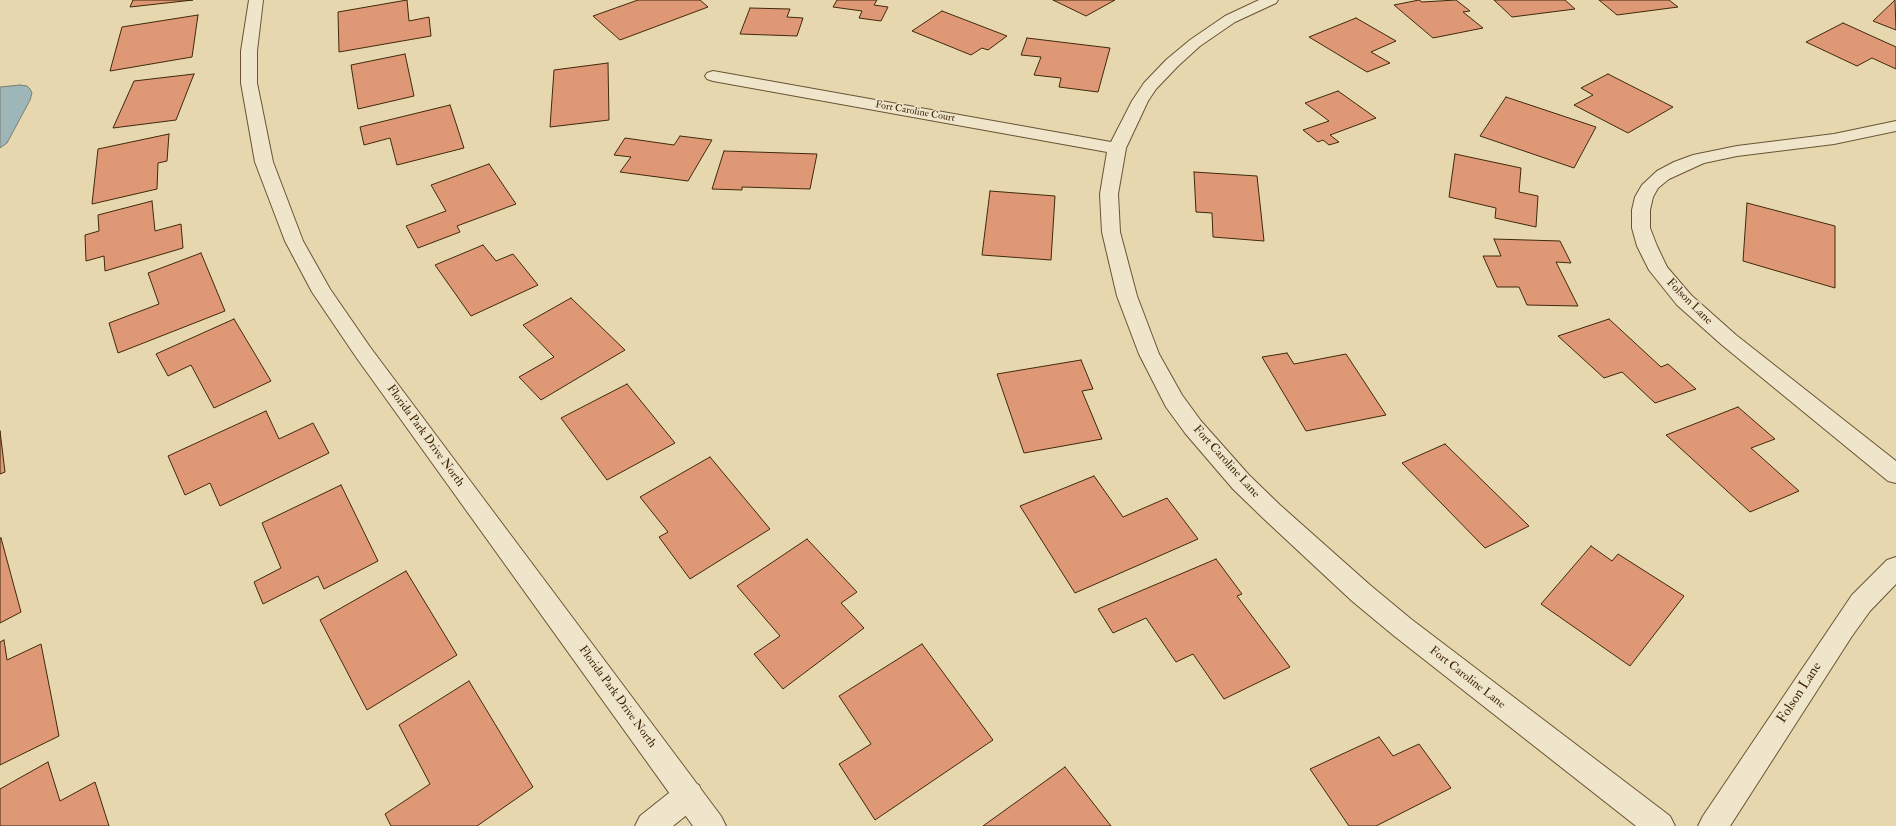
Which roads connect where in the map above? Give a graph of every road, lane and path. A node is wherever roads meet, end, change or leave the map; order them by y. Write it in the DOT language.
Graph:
graph roads {
  1 [pos="256,0"];
  2 [pos="1271,0"];
  3 [pos="712,76"];
  4 [pos="1896,126"];
  5 [pos="1117,148"];
  6 [pos="1896,474"];
  7 [pos="1896,568"];
  8 [pos="689,796"];
  9 [pos="650,826"];
  10 [pos="711,826"];
  11 [pos="1660,826"];
  12 [pos="1713,826"];
  1 -- 8 [label="street, Florida Park Drive North"];
  2 -- 5 [label="street, Fort Caroline Lane"];
  3 -- 5 [label="street, Fort Caroline Court"];
  4 -- 6 [label="street, Folson Lane"];
  5 -- 11 [label="street, Fort Caroline Lane"];
  7 -- 12 [label="street, Folson Lane"];
  8 -- 9 [label="street"];
  8 -- 10 [label="street, Florida Park Drive North"];
}
